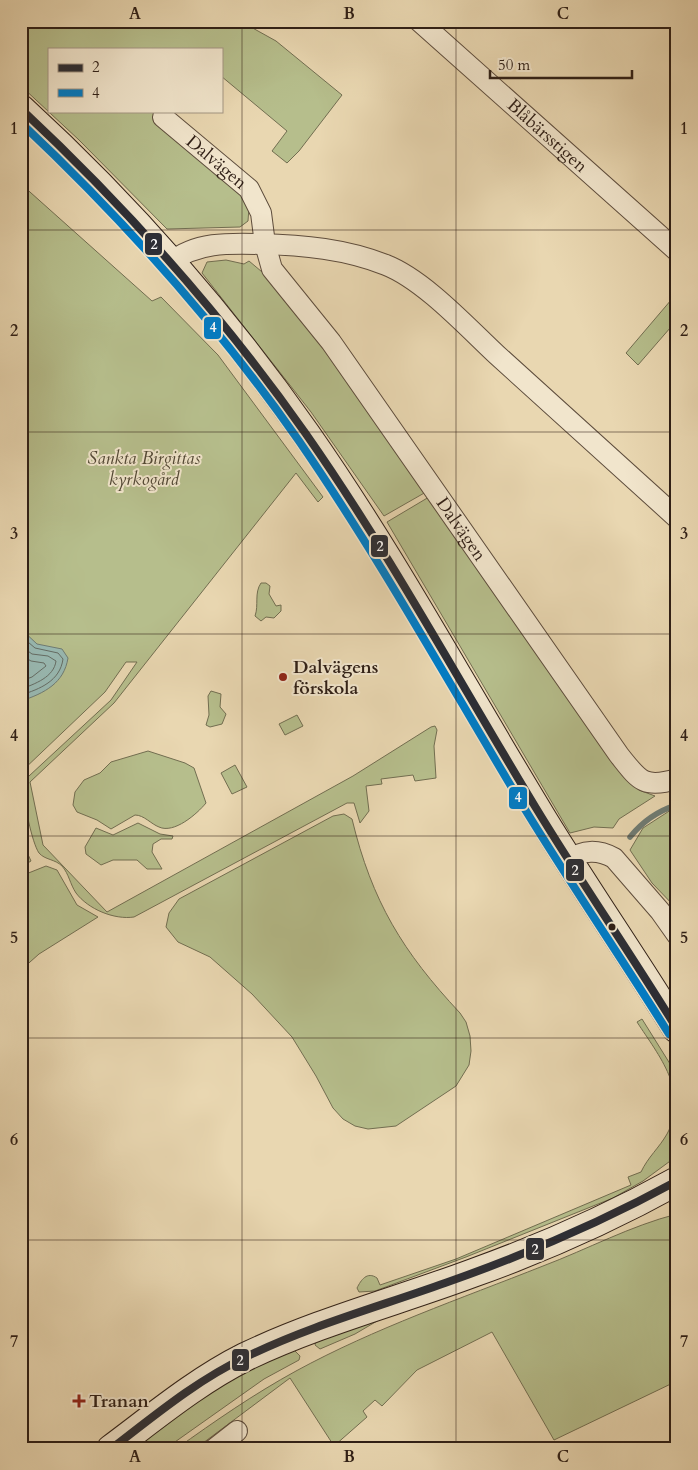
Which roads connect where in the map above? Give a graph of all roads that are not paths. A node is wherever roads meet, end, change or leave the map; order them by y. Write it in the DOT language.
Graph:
graph roads {
  1 [pos="419,21"];
  2 [pos="21,109"];
  3 [pos="164,117"];
  4 [pos="265,244"];
  5 [pos="677,251"];
  6 [pos="170,262"];
  7 [pos="677,518"];
  8 [pos="677,779"];
  9 [pos="567,860"];
  10 [pos="669,916"];
  11 [pos="677,935"];
  12 [pos="677,1029"];
  13 [pos="677,1181"];
  14 [pos="237,1431"];
  15 [pos="111,1449"];
  16 [pos="214,1449"];
  1 -- 5 [label="street, Blåbärsstigen"];
  2 -- 6 [label="street"];
  3 -- 4 [label="street, Dalvägen"];
  4 -- 6 [label="street"];
  4 -- 7 [label="street"];
  4 -- 8 [label="street, Dalvägen"];
  6 -- 9 [label="street"];
  9 -- 10 [label="street"];
  9 -- 12 [label="street"];
  10 -- 11 [label="street"];
  13 -- 15 [label="street"];
  14 -- 16 [label="street"];
}
